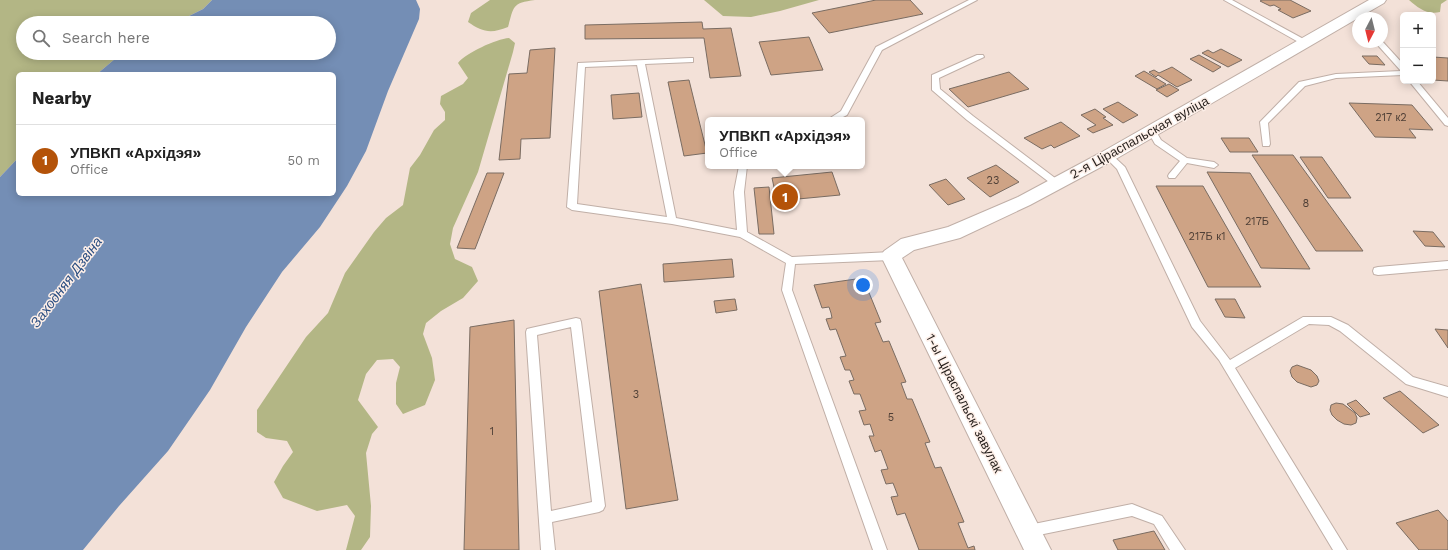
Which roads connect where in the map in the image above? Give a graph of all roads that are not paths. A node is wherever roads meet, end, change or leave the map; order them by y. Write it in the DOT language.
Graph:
graph roads {
  1 [pos="974,0"];
  2 [pos="1227,0"];
  3 [pos="1379,0"];
  4 [pos="1362,12"];
  5 [pos="1352,18"];
  6 [pos="1305,42"];
  7 [pos="1384,48"];
  8 [pos="980,57"];
  9 [pos="690,60"];
  10 [pos="641,63"];
  11 [pos="1400,66"];
  12 [pos="1400,73"];
  13 [pos="1416,84"];
  14 [pos="836,117"];
  15 [pos="1448,123"];
  16 [pos="1151,130"];
  17 [pos="1266,144"];
  18 [pos="1108,156"];
  19 [pos="1185,160"];
  20 [pos="1214,165"];
  21 [pos="743,169"];
  22 [pos="1172,176"];
  23 [pos="1056,183"];
  24 [pos="672,221"];
  25 [pos="742,234"];
  26 [pos="891,256"];
  27 [pos="791,261"];
  28 [pos="1448,265"];
  29 [pos="1378,271"];
  30 [pos="1229,366"];
  31 [pos="1448,392"];
  32 [pos="545,518"];
  33 [pos="1034,540"];
  34 [pos="548,550"];
  35 [pos="880,550"];
  36 [pos="1178,550"];
  37 [pos="1340,550"];
  1 -- 14 [label="lane"];
  2 -- 6 [label="lane"];
  3 -- 4 [label="street, 2-я Ціраспальская вуліца"];
  5 -- 6 [label="street, 2-я Ціраспальская вуліца"];
  6 -- 16 [label="street, 2-я Ціраспальская вуліца"];
  7 -- 11 [label="lane"];
  8 -- 23 [label="lane"];
  9 -- 10 [label="lane"];
  10 -- 24 [label="lane"];
  10 -- 24 [label="lane"];
  12 -- 17 [label="lane"];
  13 -- 15 [label="lane"];
  16 -- 18 [label="street, 2-я Ціраспальская вуліца"];
  16 -- 19 [label="lane"];
  18 -- 23 [label="street, 2-я Ціраспальская вуліца"];
  18 -- 30 [label="lane"];
  19 -- 20 [label="lane"];
  19 -- 22 [label="lane"];
  21 -- 25 [label="lane"];
  23 -- 26 [label="street, 2-я Ціраспальская вуліца"];
  24 -- 25 [label="lane"];
  25 -- 27 [label="lane"];
  26 -- 27 [label="lane"];
  26 -- 33 [label="street, 1-ы Ціраспальскі завулак"];
  27 -- 35 [label="lane"];
  28 -- 29 [label="lane"];
  30 -- 31 [label="lane"];
  30 -- 37 [label="lane"];
  32 -- 32 [label="lane"];
  32 -- 34 [label="lane"];
  33 -- 36 [label="lane"];
}
